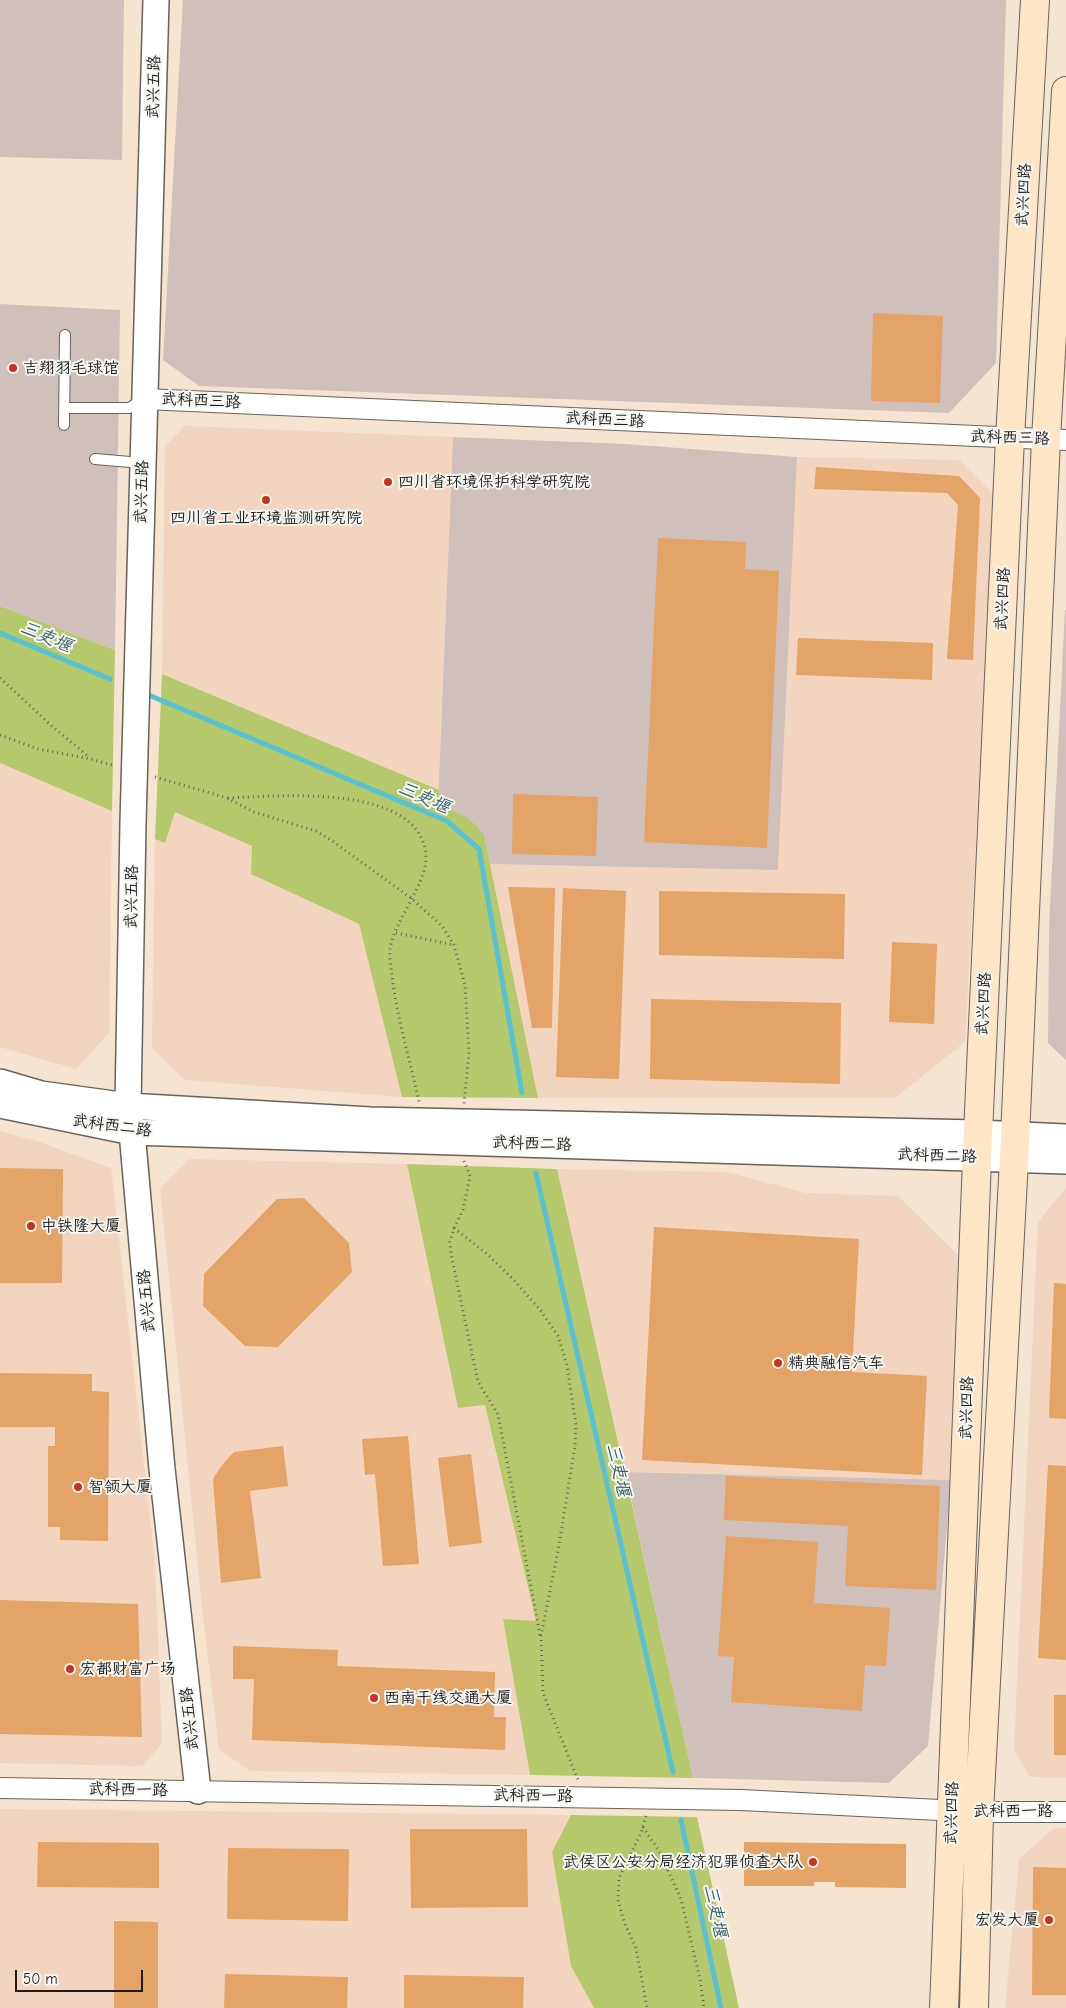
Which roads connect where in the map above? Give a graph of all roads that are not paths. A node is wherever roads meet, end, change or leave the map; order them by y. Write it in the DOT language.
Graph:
graph roads {
  1 [pos="156,0"];
  2 [pos="1035,0"];
  3 [pos="1066,91"];
  4 [pos="65,335"];
  5 [pos="145,399"];
  6 [pos="64,408"];
  7 [pos="64,425"];
  8 [pos="1010,438"];
  9 [pos="1056,440"];
  10 [pos="95,459"];
  11 [pos="143,463"];
  12 [pos="0,1082"];
  13 [pos="0,1105"];
  14 [pos="128,1106"];
  15 [pos="132,1132"];
  16 [pos="457,1132"];
  17 [pos="1066,1137"];
  18 [pos="978,1145"];
  19 [pos="1015,1148"];
  20 [pos="1066,1161"];
  21 [pos="0,1788"];
  22 [pos="198,1791"];
  23 [pos="952,1810"];
  24 [pos="979,1812"];
  25 [pos="1066,1812"];
  26 [pos="944,2008"];
  27 [pos="974,2008"];
  1 -- 5 [label="street, 武兴五路"];
  2 -- 8 [label="main road, 武兴四路"];
  3 -- 9 [label="main road, 武兴四路"];
  4 -- 6 [label="lane"];
  5 -- 6 [label="lane"];
  5 -- 8 [label="street, 武科西三路"];
  5 -- 11 [label="street, 武兴五路"];
  6 -- 7 [label="lane"];
  8 -- 9 [label="street, 武科西三路"];
  8 -- 18 [label="main road, 武兴四路"];
  9 -- 19 [label="main road, 武兴四路"];
  10 -- 11 [label="lane"];
  11 -- 14 [label="street, 武兴五路"];
  12 -- 14 [label="street, 武科西二路"];
  13 -- 15 [label="street, 武科西二路"];
  14 -- 15 [label="street, 武兴五路"];
  14 -- 16 [label="street, 武科西二路"];
  15 -- 16 [label="street, 武科西二路"];
  15 -- 22 [label="street, 武兴五路"];
  16 -- 18 [label="street, 武科西二路"];
  17 -- 19 [label="street, 武科西二路"];
  18 -- 19 [label="street, 武科西二路"];
  18 -- 23 [label="main road, 武兴四路"];
  19 -- 20 [label="street, 武科西二路"];
  19 -- 24 [label="main road, 武兴四路"];
  21 -- 22 [label="street, 武科西一路"];
  22 -- 23 [label="street, 武科西一路"];
  23 -- 24 [label="street, 武科西一路"];
  23 -- 26 [label="main road, 武兴四路"];
  24 -- 25 [label="street, 武科西一路"];
  24 -- 27 [label="main road, 武兴四路"];
}
